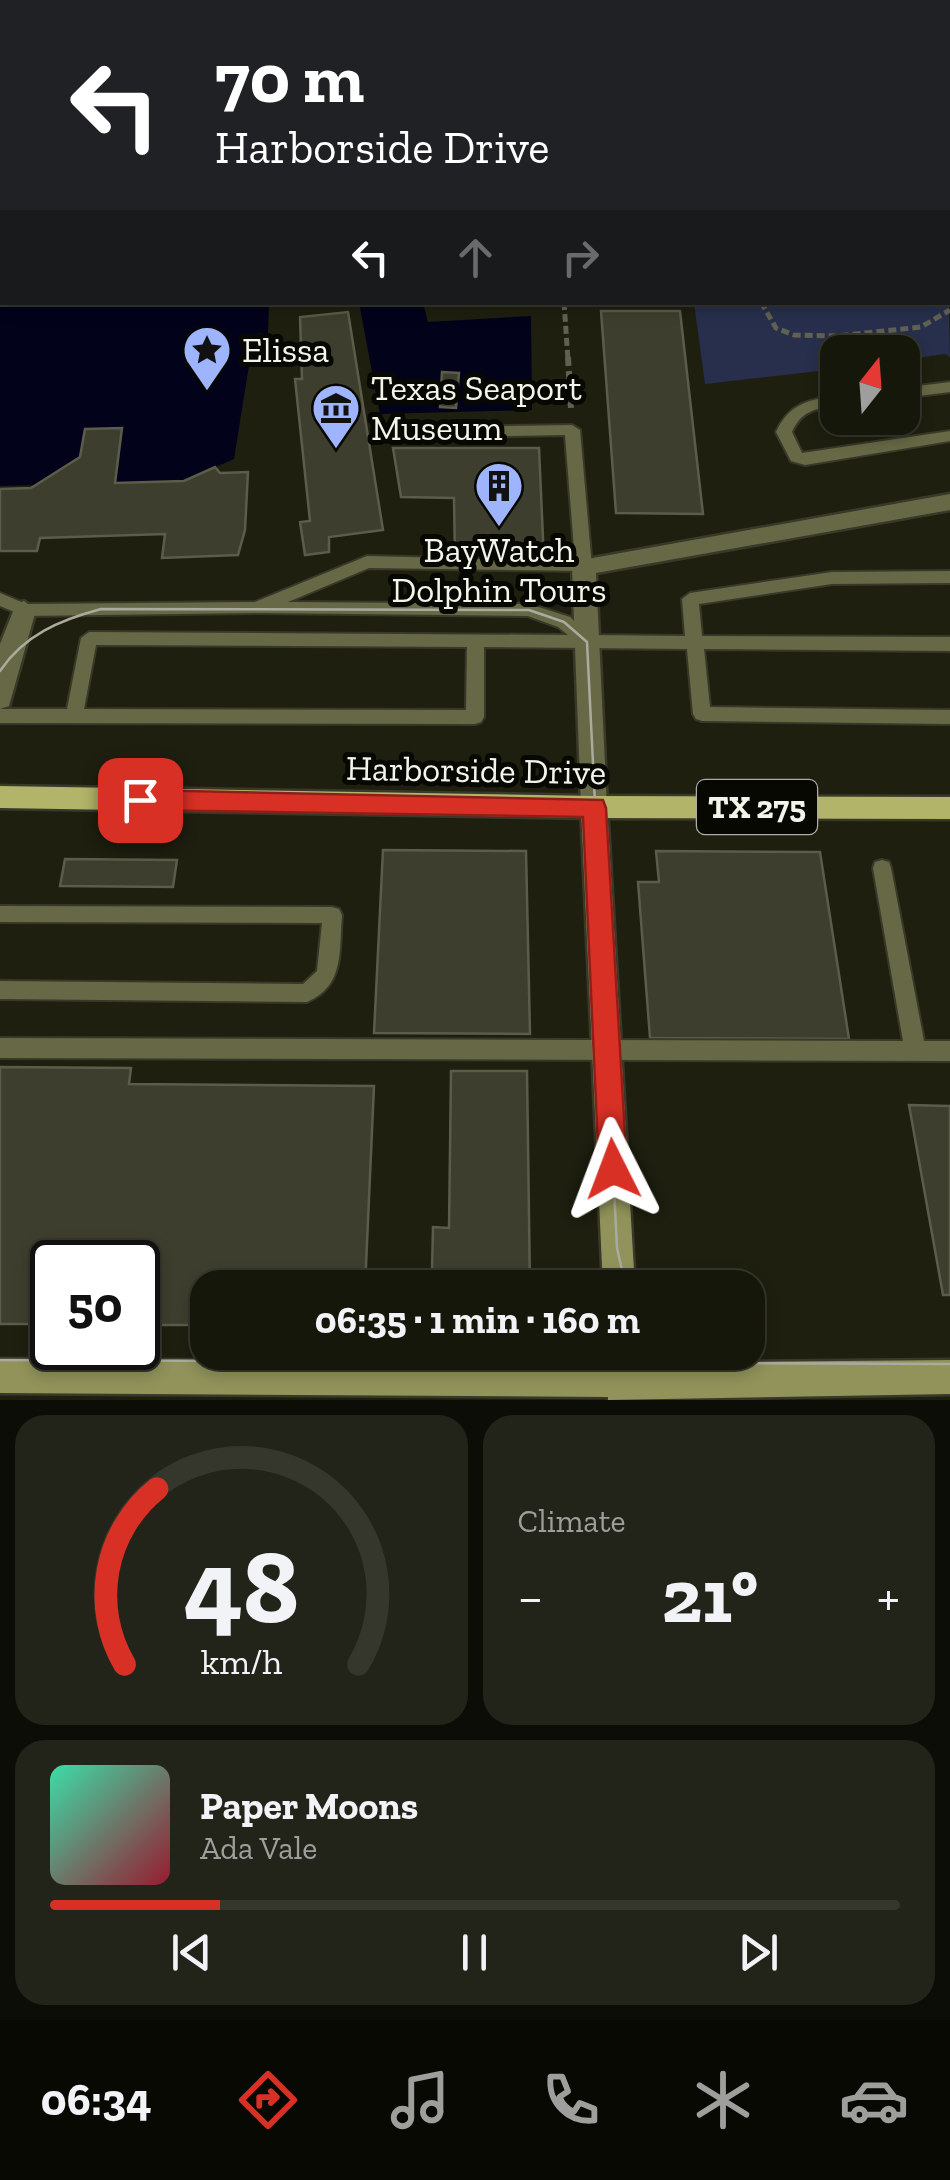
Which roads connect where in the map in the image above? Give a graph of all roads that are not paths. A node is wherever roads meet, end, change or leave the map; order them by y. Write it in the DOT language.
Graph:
graph roads {
  1 [pos="950,387"];
  2 [pos="920,391"];
  3 [pos="820,403"];
  4 [pos="394,433"];
  5 [pos="950,436"];
  6 [pos="950,502"];
  7 [pos="584,567"];
  8 [pos="950,577"];
  9 [pos="0,600"];
  10 [pos="257,608"];
  11 [pos="24,610"];
  12 [pos="476,641"];
  13 [pos="587,642"];
  14 [pos="694,643"];
  15 [pos="950,644"];
  16 [pos="1,686"];
  17 [pos="0,716"];
  18 [pos="74,716"];
  19 [pos="950,716"];
  20 [pos="0,798"];
  21 [pos="594,808"];
  22 [pos="950,808"];
  23 [pos="882,868"];
  24 [pos="0,914"];
  25 [pos="0,990"];
  26 [pos="0,1048"];
  27 [pos="608,1049"];
  28 [pos="915,1050"];
  29 [pos="950,1050"];
  30 [pos="618,1270"];
  31 [pos="0,1376"];
  32 [pos="624,1377"];
  33 [pos="950,1377"];
  1 -- 2 [label="lane"];
  3 -- 5 [label="lane"];
  4 -- 7 [label="lane"];
  6 -- 7 [label="street"];
  7 -- 10 [label="lane"];
  7 -- 13 [label="street"];
  8 -- 14 [label="lane"];
  9 -- 11 [label="lane"];
  10 -- 11 [label="lane"];
  10 -- 13 [label="lane"];
  11 -- 16 [label="street"];
  12 -- 13 [label="lane"];
  12 -- 18 [label="lane"];
  12 -- 18 [label="lane"];
  13 -- 14 [label="lane"];
  13 -- 21 [label="street"];
  14 -- 15 [label="lane"];
  14 -- 19 [label="lane"];
  17 -- 18 [label="lane"];
  20 -- 21 [label="main road, Harborside Drive / TX 275"];
  21 -- 22 [label="main road, Harborside Drive / TX 275"];
  21 -- 27 [label="street"];
  23 -- 28 [label="lane"];
  24 -- 25 [label="lane"];
  26 -- 27 [label="lane"];
  27 -- 28 [label="lane"];
  27 -- 30 [label="street"];
  28 -- 29 [label="lane"];
  31 -- 32 [label="street"];
  32 -- 33 [label="street"];
}
